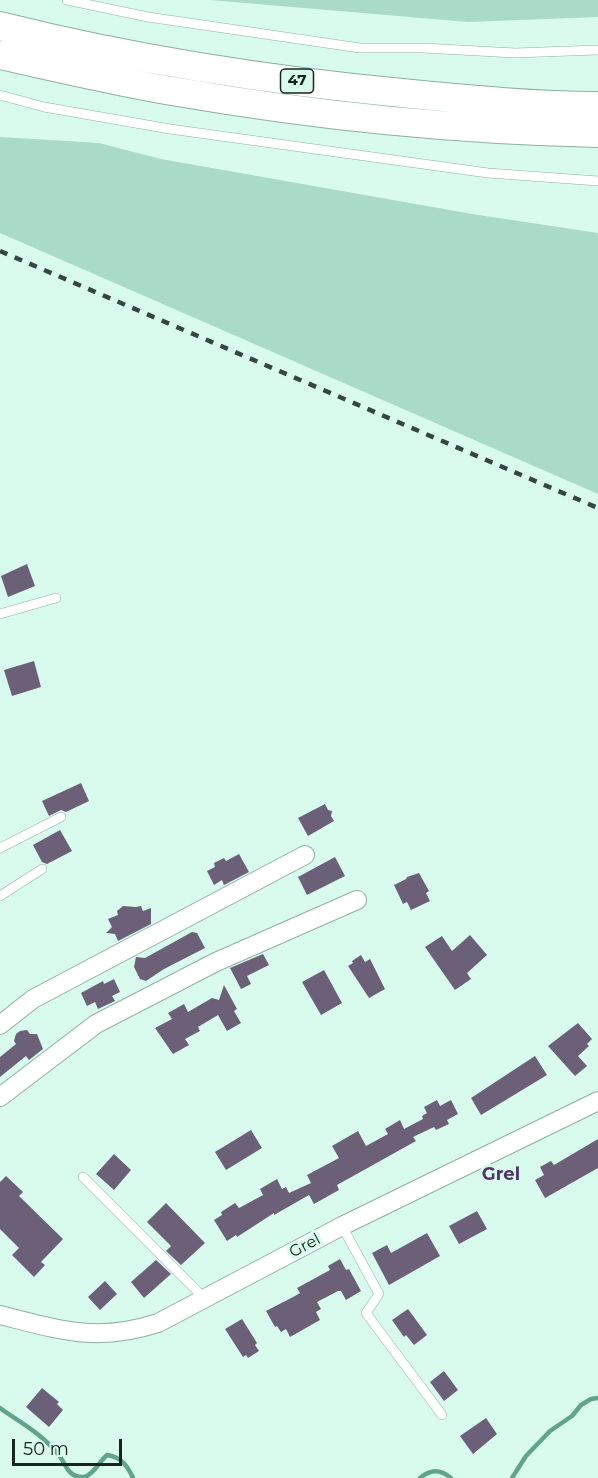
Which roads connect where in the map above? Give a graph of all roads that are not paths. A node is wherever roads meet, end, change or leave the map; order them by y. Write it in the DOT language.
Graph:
graph roads {
  1 [pos="67,0"];
  2 [pos="0,26"];
  3 [pos="598,50"];
  4 [pos="0,55"];
  5 [pos="0,95"];
  6 [pos="598,106"];
  7 [pos="598,133"];
  8 [pos="598,181"];
  9 [pos="56,598"];
  10 [pos="0,614"];
  11 [pos="61,817"];
  12 [pos="0,848"];
  13 [pos="305,855"];
  14 [pos="42,869"];
  15 [pos="0,896"];
  16 [pos="357,900"];
  17 [pos="0,1025"];
  18 [pos="0,1097"];
  19 [pos="598,1101"];
  20 [pos="83,1177"];
  21 [pos="342,1226"];
  22 [pos="205,1299"];
  23 [pos="0,1316"];
  24 [pos="442,1415"];
  1 -- 3 [label="lane"];
  2 -- 6 [label="main road, 47"];
  4 -- 7 [label="main road, 47"];
  5 -- 8 [label="lane"];
  9 -- 10 [label="lane"];
  11 -- 12 [label="lane"];
  13 -- 17 [label="street"];
  14 -- 15 [label="lane"];
  16 -- 18 [label="street"];
  19 -- 21 [label="street, Grel"];
  20 -- 22 [label="lane"];
  21 -- 22 [label="street, Grel"];
  21 -- 24 [label="lane"];
  22 -- 23 [label="street, Grel"];
}
